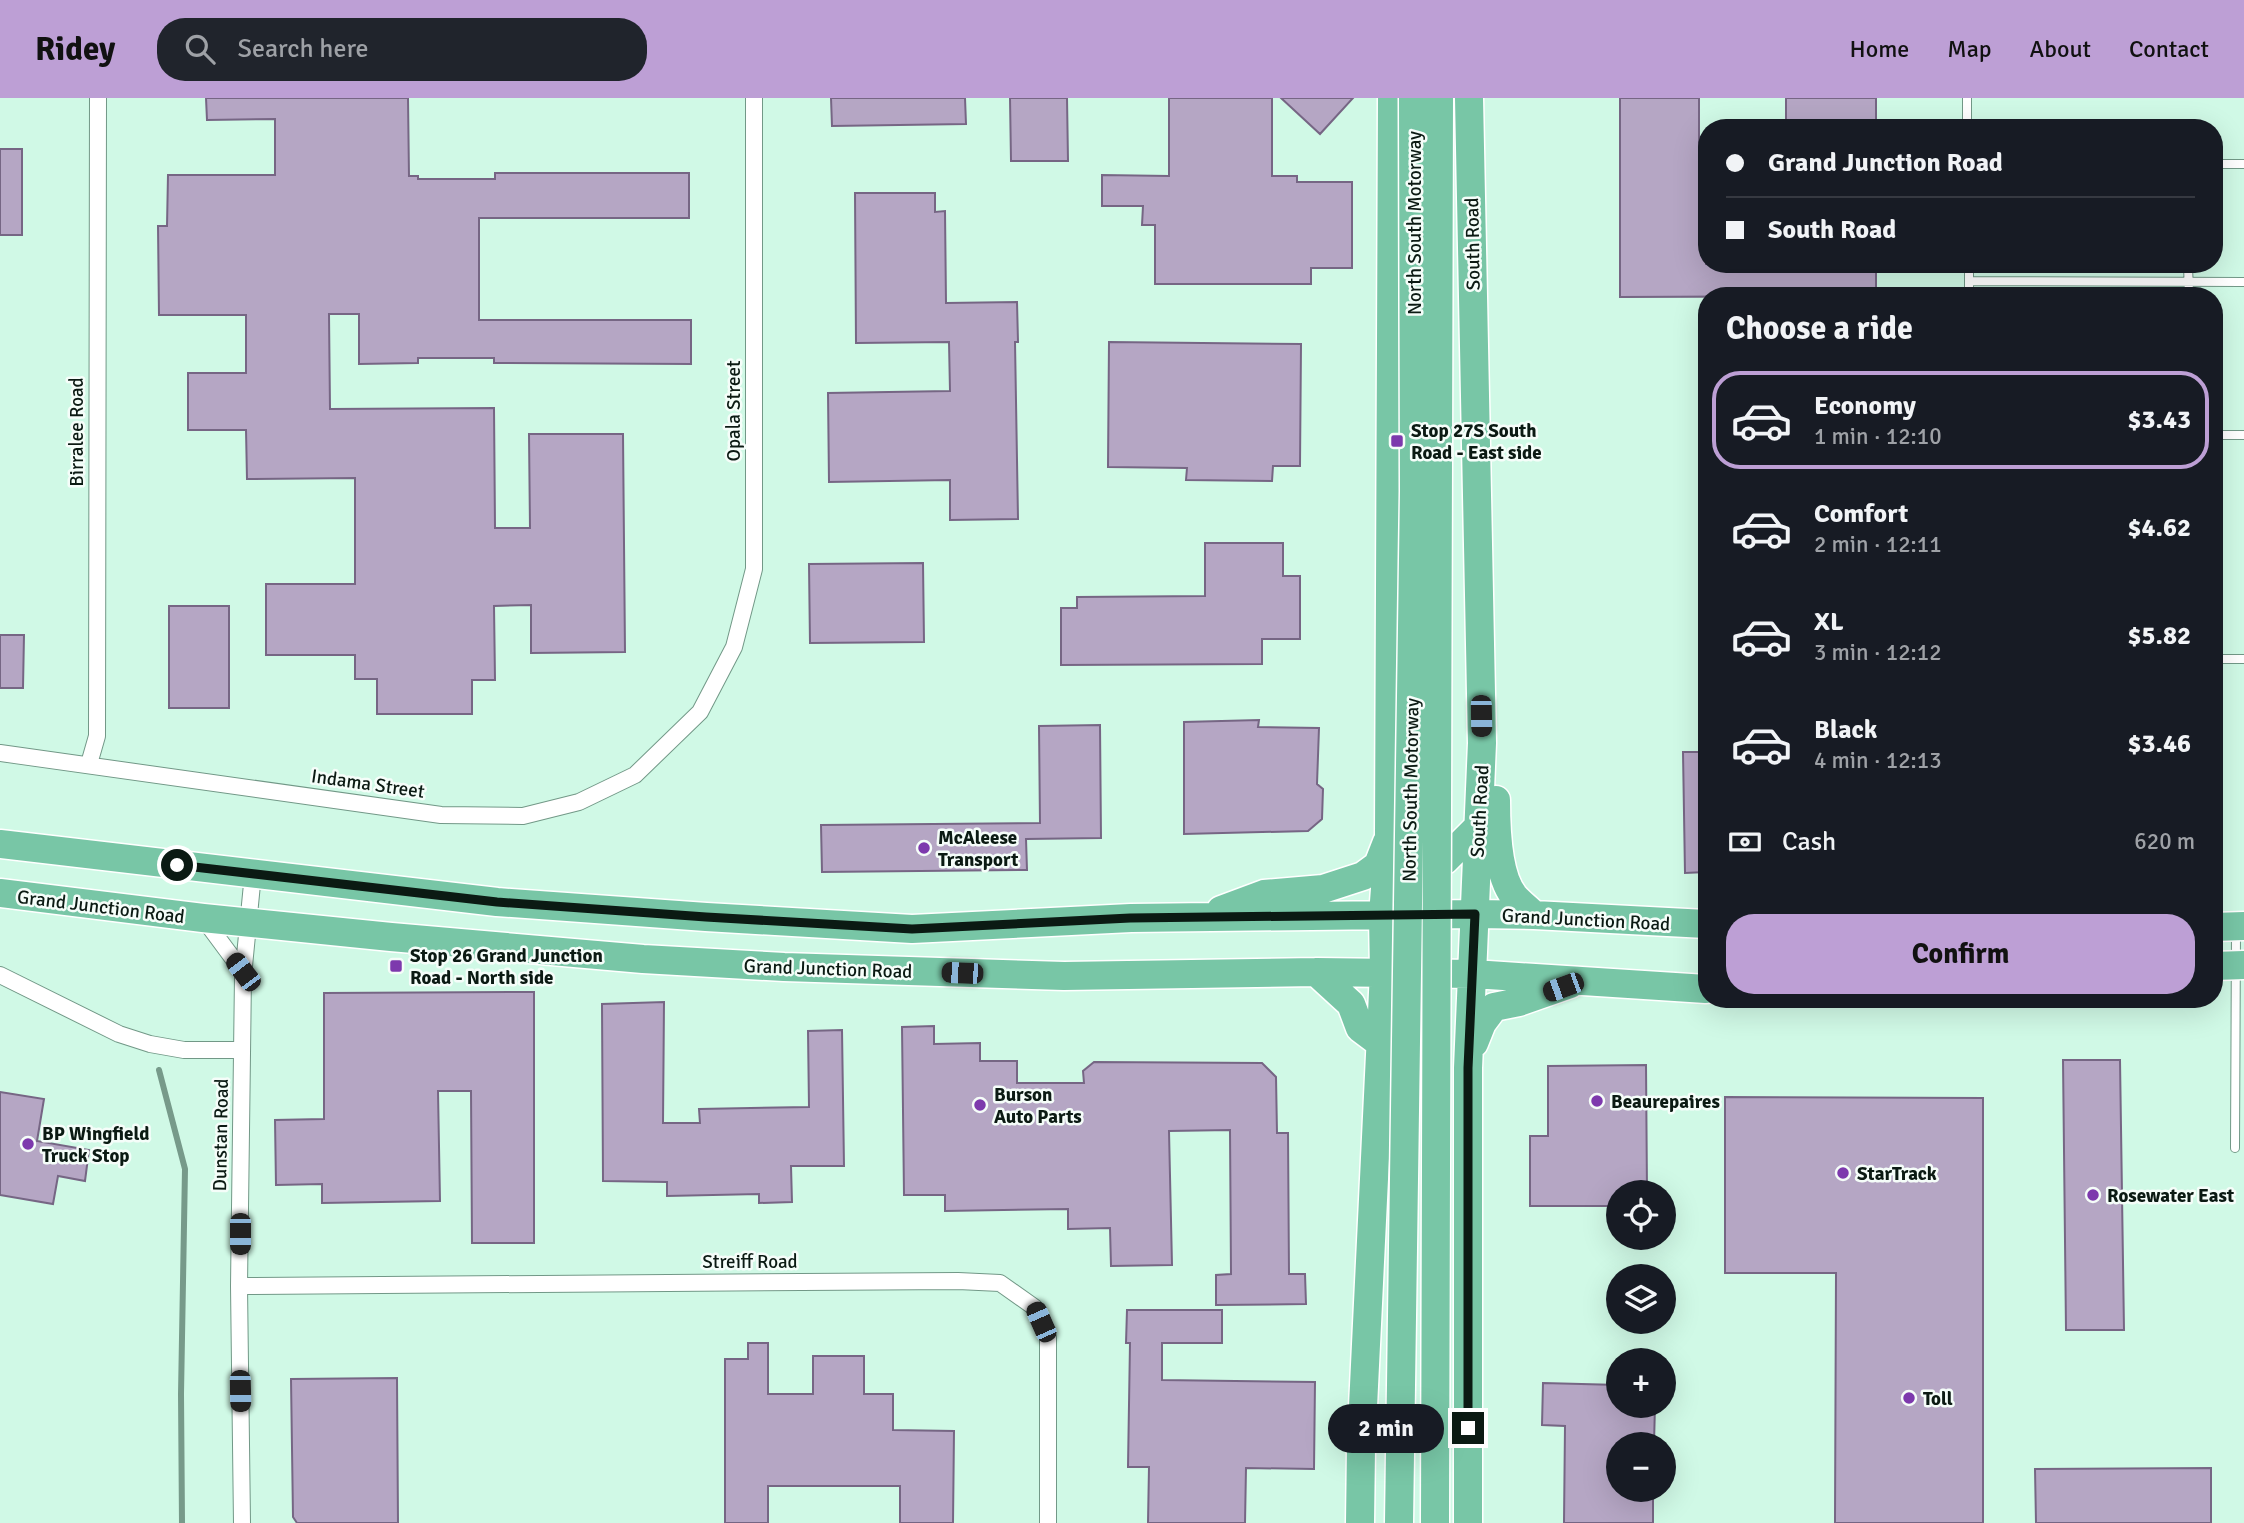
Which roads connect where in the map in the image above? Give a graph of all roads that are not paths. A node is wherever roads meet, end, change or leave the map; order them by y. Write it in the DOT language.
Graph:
graph roads {
  1 [pos="98,98"];
  2 [pos="754,98"];
  3 [pos="1392,98"];
  4 [pos="1413,98"];
  5 [pos="1439,98"];
  6 [pos="1469,98"];
  7 [pos="1967,98"];
  8 [pos="1968,119"];
  9 [pos="2223,164"];
  10 [pos="2244,164"];
  11 [pos="1969,273"];
  12 [pos="2188,273"];
  13 [pos="1969,281"];
  14 [pos="2188,282"];
  15 [pos="2244,282"];
  16 [pos="1969,287"];
  17 [pos="2188,287"];
  18 [pos="2223,435"];
  19 [pos="2244,435"];
  20 [pos="2223,659"];
  21 [pos="2244,659"];
  22 [pos="700,712"];
  23 [pos="1482,743"];
  24 [pos="0,753"];
  25 [pos="89,764"];
  26 [pos="1478,827"];
  27 [pos="1389,836"];
  28 [pos="0,844"];
  29 [pos="253,874"];
  30 [pos="0,893"];
  31 [pos="1475,914"];
  32 [pos="1383,915"];
  33 [pos="1534,915"];
  34 [pos="1202,917"];
  35 [pos="203,918"];
  36 [pos="249,923"];
  37 [pos="1698,925"];
  38 [pos="2231,927"];
  39 [pos="2231,965"];
  40 [pos="243,972"];
  41 [pos="1316,972"];
  42 [pos="1384,972"];
  43 [pos="1473,974"];
  44 [pos="0,975"];
  45 [pos="1583,980"];
  46 [pos="1698,988"];
  47 [pos="1380,1043"];
  48 [pos="242,1050"];
  49 [pos="1468,1068"];
  50 [pos="2235,1148"];
  51 [pos="239,1286"];
  52 [pos="242,1523"];
  53 [pos="1048,1523"];
  54 [pos="1360,1523"];
  55 [pos="1399,1523"];
  56 [pos="1434,1523"];
  57 [pos="1468,1523"];
  1 -- 25 [label="street, Birralee Road"];
  2 -- 22 [label="street, Opala Street"];
  3 -- 27 [label="highway"];
  4 -- 55 [label="highway, North South Motorway, bridge"];
  5 -- 56 [label="highway, North South Motorway, bridge"];
  6 -- 23 [label="highway, South Road"];
  7 -- 8 [label="lane"];
  9 -- 10 [label="lane"];
  11 -- 13 [label="lane"];
  12 -- 14 [label="lane"];
  13 -- 14 [label="lane"];
  13 -- 16 [label="lane"];
  14 -- 15 [label="lane"];
  14 -- 17 [label="lane"];
  18 -- 19 [label="lane"];
  20 -- 21 [label="lane"];
  22 -- 25 [label="street, Indama Street"];
  23 -- 26 [label="highway, South Road"];
  23 -- 33 [label="highway"];
  24 -- 25 [label="street, Indama Street"];
  26 -- 27 [label="highway"];
  26 -- 31 [label="highway, South Road"];
  27 -- 32 [label="highway"];
  27 -- 34 [label="highway"];
  28 -- 29 [label="highway, Grand Junction Road"];
  29 -- 34 [label="highway, Grand Junction Road"];
  29 -- 36 [label="street, Dunstan Road"];
  30 -- 35 [label="highway, Grand Junction Road"];
  31 -- 32 [label="highway, Grand Junction Road"];
  31 -- 33 [label="highway, Grand Junction Road"];
  31 -- 43 [label="highway, South Road"];
  32 -- 34 [label="highway, Grand Junction Road"];
  32 -- 42 [label="highway"];
  33 -- 37 [label="highway, Grand Junction Road"];
  35 -- 36 [label="highway, Grand Junction Road"];
  35 -- 40 [label="street, Grand Junction Road"];
  36 -- 40 [label="street, Dunstan Road"];
  36 -- 41 [label="highway, Grand Junction Road"];
  38 -- 39 [label="lane"];
  39 -- 50 [label="lane"];
  40 -- 48 [label="street, Dunstan Road"];
  41 -- 42 [label="highway, Grand Junction Road"];
  41 -- 47 [label="highway"];
  42 -- 43 [label="highway, Grand Junction Road"];
  42 -- 47 [label="highway"];
  43 -- 45 [label="highway, Grand Junction Road"];
  43 -- 49 [label="highway, South Road"];
  44 -- 48 [label="street"];
  45 -- 46 [label="highway, Grand Junction Road"];
  45 -- 49 [label="highway"];
  47 -- 54 [label="highway"];
  48 -- 51 [label="street, Dunstan Road"];
  49 -- 57 [label="highway, South Road"];
  51 -- 52 [label="street, Dunstan Road"];
  51 -- 53 [label="street, Streiff Road"];
}
